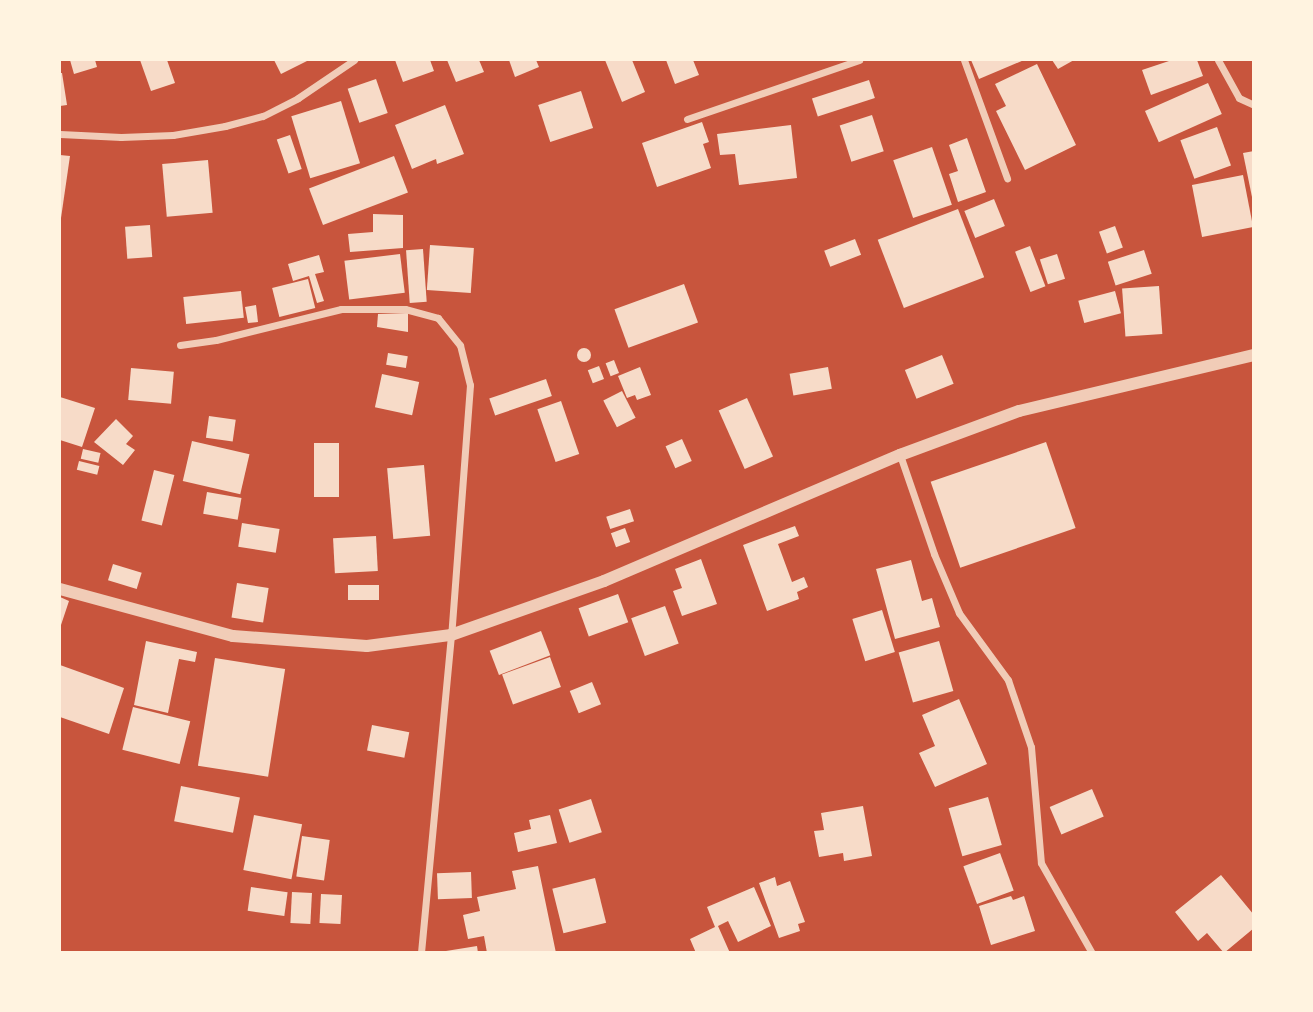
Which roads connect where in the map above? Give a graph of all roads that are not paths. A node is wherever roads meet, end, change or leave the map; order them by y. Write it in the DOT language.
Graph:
graph roads {
  1 [pos="354,60"];
  2 [pos="859,60"];
  3 [pos="964,60"];
  4 [pos="1219,60"];
  5 [pos="1254,105"];
  6 [pos="687,119"];
  7 [pos="60,134"];
  8 [pos="1007,178"];
  9 [pos="180,345"];
  10 [pos="1254,355"];
  11 [pos="900,455"];
  12 [pos="60,589"];
  13 [pos="451,635"];
  14 [pos="421,953"];
  15 [pos="1093,953"];
  1 -- 7 [label="street"];
  2 -- 6 [label="street"];
  3 -- 8 [label="street"];
  4 -- 5 [label="street"];
  9 -- 13 [label="street"];
  10 -- 11 [label="street"];
  11 -- 13 [label="street"];
  11 -- 15 [label="street"];
  12 -- 13 [label="street"];
  13 -- 14 [label="street"];
}
